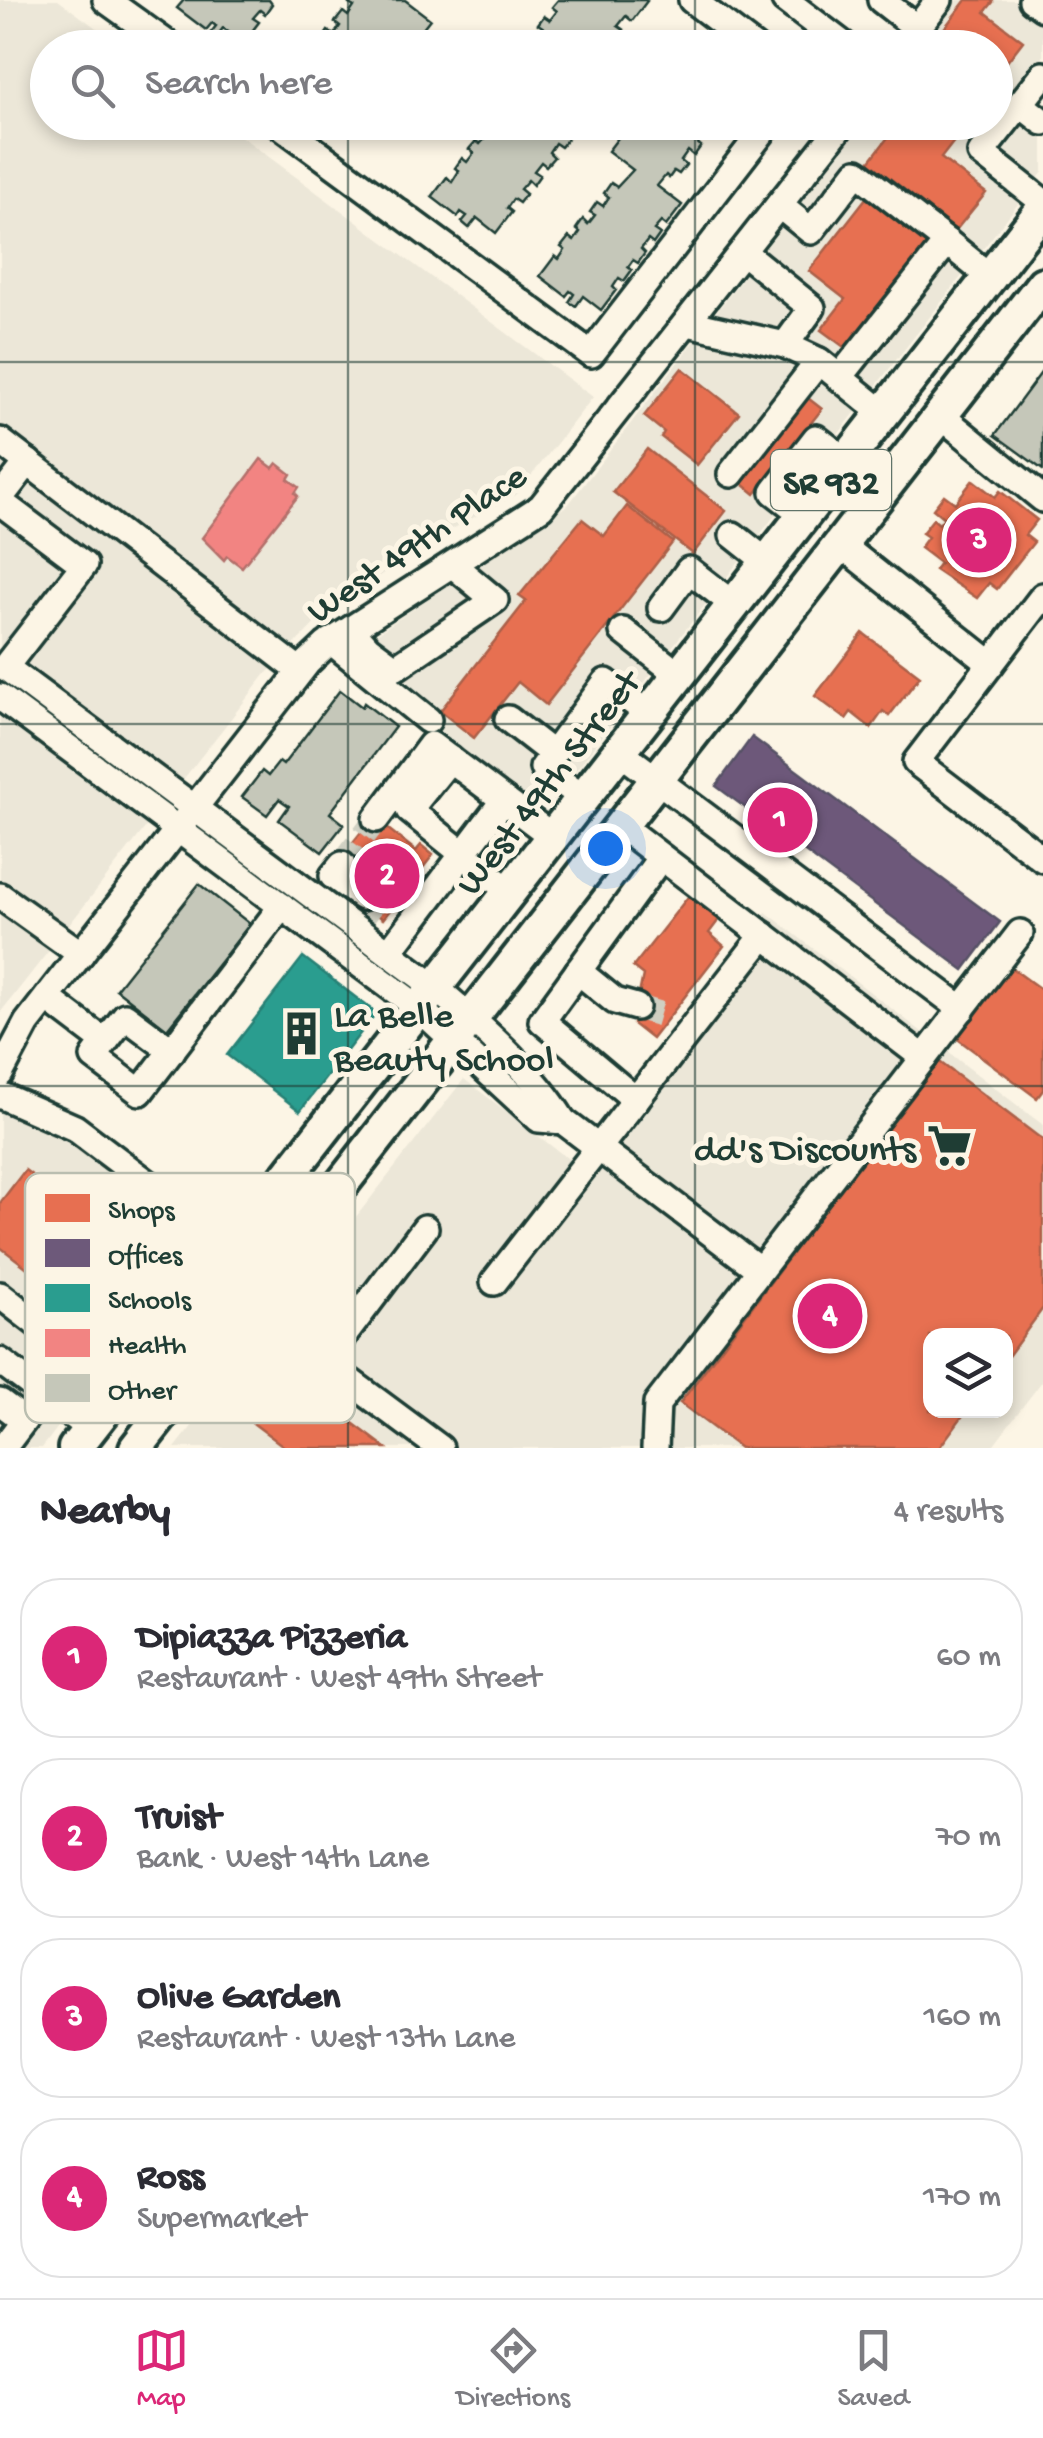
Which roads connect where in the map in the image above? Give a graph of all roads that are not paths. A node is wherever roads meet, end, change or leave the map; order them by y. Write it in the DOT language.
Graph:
graph roads {
  1 [pos="106,0"];
  2 [pos="785,0"];
  3 [pos="881,0"];
  4 [pos="939,0"];
  5 [pos="1032,0"];
  6 [pos="698,2"];
  7 [pos="135,8"];
  8 [pos="1043,8"];
  9 [pos="155,30"];
  10 [pos="733,30"];
  11 [pos="824,30"];
  12 [pos="903,30"];
  13 [pos="915,30"];
  14 [pos="1043,74"];
  15 [pos="1020,104"];
  16 [pos="1013,113"];
  17 [pos="1043,122"];
  18 [pos="301,140"];
  19 [pos="756,140"];
  20 [pos="830,140"];
  21 [pos="991,140"];
  22 [pos="819,154"];
  23 [pos="852,178"];
  24 [pos="780,205"];
  25 [pos="1043,205"];
  26 [pos="1020,239"];
  27 [pos="947,242"];
  28 [pos="743,252"];
  29 [pos="990,276"];
  30 [pos="1043,284"];
  31 [pos="688,323"];
  32 [pos="785,345"];
  33 [pos="819,360"];
  34 [pos="840,377"];
  35 [pos="884,413"];
  36 [pos="940,415"];
  37 [pos="0,440"];
  38 [pos="28,462"];
  39 [pos="731,474"];
  40 [pos="1043,499"];
  41 [pos="0,500"];
  42 [pos="733,535"];
  43 [pos="840,544"];
  44 [pos="767,562"];
  45 [pos="453,565"];
  46 [pos="1043,596"];
  47 [pos="734,604"];
  48 [pos="790,607"];
  49 [pos="660,608"];
  50 [pos="622,630"];
  51 [pos="341,635"];
  52 [pos="992,664"];
  53 [pos="300,671"];
  54 [pos="679,675"];
  55 [pos="5,683"];
  56 [pos="649,714"];
  57 [pos="508,719"];
  58 [pos="436,742"];
  59 [pos="620,752"];
  60 [pos="553,754"];
  61 [pos="656,780"];
  62 [pos="584,798"];
  63 [pos="504,800"];
  64 [pos="195,808"];
  65 [pos="376,819"];
  66 [pos="621,826"];
  67 [pos="177,829"];
  68 [pos="553,837"];
  69 [pos="463,854"];
  70 [pos="661,857"];
  71 [pos="1043,859"];
  72 [pos="342,864"];
  73 [pos="510,892"];
  74 [pos="0,896"];
  75 [pos="362,897"];
  76 [pos="282,906"];
  77 [pos="1020,933"];
  78 [pos="764,935"];
  79 [pos="388,952"];
  80 [pos="81,954"];
  81 [pos="578,971"];
  82 [pos="47,998"];
  83 [pos="428,998"];
  84 [pos="636,1007"];
  85 [pos="962,1009"];
  86 [pos="670,1016"];
  87 [pos="695,1024"];
  88 [pos="463,1029"];
  89 [pos="106,1042"];
  90 [pos="172,1051"];
  91 [pos="924,1058"];
  92 [pos="0,1074"];
  93 [pos="0,1094"];
  94 [pos="636,1100"];
  95 [pos="598,1148"];
  96 [pos="134,1173"];
  97 [pos="290,1173"];
  98 [pos="350,1173"];
  99 [pos="425,1228"];
  100 [pos="760,1270"];
  101 [pos="494,1282"];
  102 [pos="0,1295"];
  103 [pos="25,1314"];
  104 [pos="355,1321"];
  105 [pos="0,1361"];
  106 [pos="25,1380"];
  107 [pos="355,1385"];
  108 [pos="0,1402"];
  109 [pos="24,1420"];
  110 [pos="155,1423"];
  111 [pos="4,1448"];
  112 [pos="136,1448"];
  113 [pos="440,1448"];
  114 [pos="654,1448"];
  1 -- 7 [label="street"];
  2 -- 11 [label="street"];
  3 -- 12 [label="street"];
  4 -- 13 [label="street"];
  5 -- 8 [label="street"];
  6 -- 10 [label="street"];
  7 -- 9 [label="street"];
  14 -- 15 [label="street"];
  15 -- 16 [label="street"];
  15 -- 17 [label="street"];
  18 -- 19 [label="street"];
  20 -- 22 [label="street, West 49th Place"];
  21 -- 25 [label="street"];
  22 -- 23 [label="street"];
  22 -- 24 [label="street, West 49th Place"];
  23 -- 24 [label="street"];
  23 -- 27 [label="street"];
  24 -- 28 [label="street, West 49th Place"];
  25 -- 26 [label="main road, West 49th Street / SR 932"];
  26 -- 29 [label="main road, West 49th Street / SR 932"];
  26 -- 36 [label="main road"];
  27 -- 29 [label="street"];
  27 -- 34 [label="street"];
  28 -- 31 [label="street, West 49th Place"];
  28 -- 32 [label="street"];
  29 -- 35 [label="main road, West 49th Street / SR 932"];
  30 -- 36 [label="main road, SR 932"];
  31 -- 32 [label="street"];
  31 -- 45 [label="street, West 49th Place"];
  32 -- 33 [label="street"];
  33 -- 34 [label="street"];
  33 -- 39 [label="street"];
  34 -- 35 [label="street"];
  35 -- 44 [label="main road, West 49th Street / SR 932"];
  35 -- 48 [label="main road"];
  36 -- 40 [label="street"];
  36 -- 43 [label="main road, SR 932"];
  37 -- 38 [label="street"];
  38 -- 41 [label="street"];
  38 -- 53 [label="street"];
  41 -- 55 [label="street"];
  42 -- 44 [label="street"];
  43 -- 48 [label="main road, SR 932"];
  43 -- 52 [label="street"];
  44 -- 47 [label="main road, West 49th Street / SR 932"];
  45 -- 51 [label="street, West 49th Place"];
  45 -- 51 [label="street"];
  46 -- 52 [label="street"];
  47 -- 49 [label="street"];
  47 -- 54 [label="main road, West 49th Street / SR 932"];
  48 -- 61 [label="main road, SR 932"];
  50 -- 54 [label="street"];
  51 -- 53 [label="street, West 49th Place"];
  51 -- 58 [label="street"];
  52 -- 71 [label="street"];
  53 -- 64 [label="street, West 49th Place"];
  54 -- 56 [label="main road, West 49th Street / SR 932"];
  55 -- 64 [label="street"];
  55 -- 67 [label="street"];
  56 -- 59 [label="main road, West 49th Street / SR 932"];
  56 -- 60 [label="street"];
  57 -- 60 [label="street"];
  58 -- 63 [label="street"];
  58 -- 65 [label="street"];
  58 -- 69 [label="street"];
  59 -- 61 [label="street"];
  59 -- 62 [label="main road, West 49th Street / SR 932"];
  60 -- 62 [label="street"];
  61 -- 66 [label="main road, SR 932"];
  61 -- 85 [label="street"];
  62 -- 68 [label="main road, West 49th Street / SR 932"];
  63 -- 68 [label="street"];
  63 -- 69 [label="street"];
  64 -- 67 [label="street, West 49th Place"];
  64 -- 79 [label="street"];
  66 -- 70 [label="street"];
  66 -- 88 [label="main road, SR 932"];
  67 -- 76 [label="street"];
  67 -- 80 [label="street, West 49th Place"];
  68 -- 73 [label="main road, West 49th Street / SR 932"];
  69 -- 73 [label="street"];
  69 -- 79 [label="street"];
  70 -- 78 [label="street"];
  70 -- 81 [label="street"];
  72 -- 75 [label="street"];
  73 -- 83 [label="main road, West 49th Street / SR 932"];
  74 -- 80 [label="street"];
  76 -- 83 [label="street"];
  76 -- 90 [label="street"];
  77 -- 85 [label="street"];
  78 -- 87 [label="street"];
  78 -- 91 [label="street"];
  79 -- 83 [label="street"];
  80 -- 82 [label="street, West 49th Place"];
  81 -- 84 [label="street"];
  81 -- 94 [label="street"];
  82 -- 89 [label="street"];
  82 -- 92 [label="street, West 49th Place"];
  83 -- 88 [label="street"];
  83 -- 97 [label="main road, West 49th Street / SR 932"];
  85 -- 91 [label="street"];
  86 -- 87 [label="street"];
  87 -- 94 [label="street"];
  88 -- 95 [label="street"];
  88 -- 98 [label="main road, SR 932"];
  89 -- 90 [label="street"];
  89 -- 90 [label="street"];
  91 -- 100 [label="street"];
  93 -- 96 [label="street"];
  94 -- 95 [label="street"];
  95 -- 100 [label="street"];
  95 -- 101 [label="street"];
  99 -- 104 [label="street"];
  100 -- 114 [label="street"];
  102 -- 103 [label="street"];
  105 -- 106 [label="street"];
  107 -- 113 [label="street"];
  108 -- 109 [label="street"];
  109 -- 111 [label="street"];
  110 -- 112 [label="main road, SR 932"];
}
